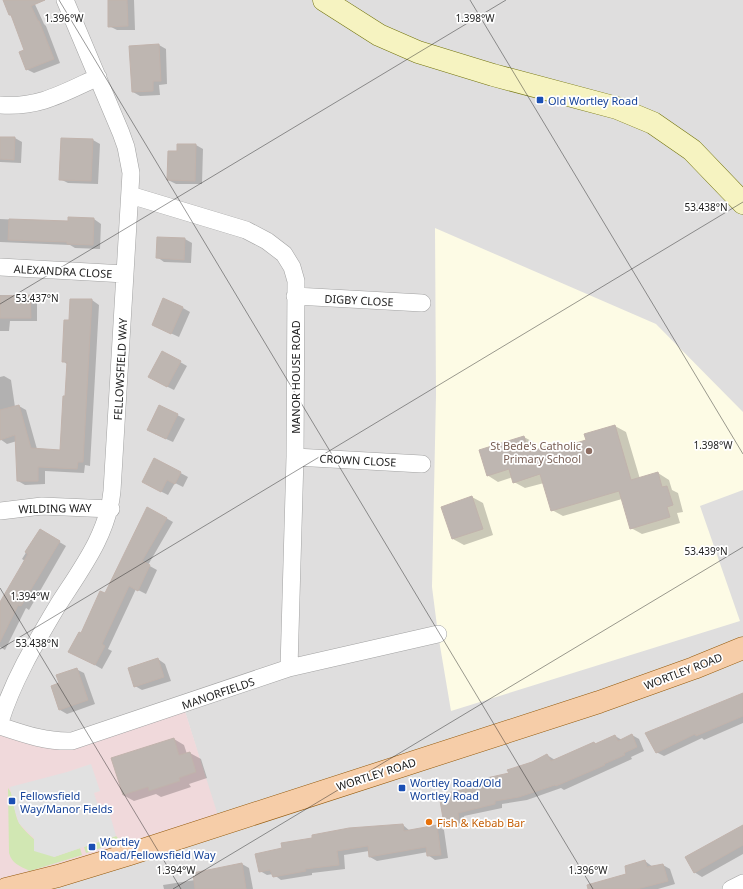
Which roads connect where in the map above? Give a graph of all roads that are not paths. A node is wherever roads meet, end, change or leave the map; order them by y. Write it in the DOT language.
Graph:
graph roads {
  1 [pos="65,0"];
  2 [pos="324,0"];
  3 [pos="98,77"];
  4 [pos="0,105"];
  5 [pos="130,195"];
  6 [pos="743,203"];
  7 [pos="0,267"];
  8 [pos="125,274"];
  9 [pos="295,296"];
  10 [pos="422,303"];
  11 [pos="295,457"];
  12 [pos="422,464"];
  13 [pos="111,509"];
  14 [pos="0,511"];
  15 [pos="438,634"];
  16 [pos="743,648"];
  17 [pos="290,668"];
  18 [pos="0,722"];
  19 [pos="0,726"];
  20 [pos="743,883"];
  21 [pos="6,889"];
  22 [pos="731,889"];
  1 -- 3 [label="street, FELLOWSFIELD WAY"];
  2 -- 6 [label="street"];
  3 -- 4 [label="street"];
  3 -- 5 [label="street, FELLOWSFIELD WAY"];
  5 -- 8 [label="street, FELLOWSFIELD WAY"];
  5 -- 9 [label="street, MANOR HOUSE ROAD"];
  7 -- 8 [label="street, ALEXANDRA CLOSE"];
  8 -- 13 [label="street, FELLOWSFIELD WAY"];
  9 -- 10 [label="street, DIGBY CLOSE"];
  9 -- 11 [label="street, MANOR HOUSE ROAD"];
  11 -- 12 [label="street, CROWN CLOSE"];
  11 -- 17 [label="street, MANOR HOUSE ROAD"];
  13 -- 14 [label="street, WILDING WAY"];
  13 -- 18 [label="street, FELLOWSFIELD WAY"];
  15 -- 17 [label="street, MANORFIELDS"];
  16 -- 21 [label="main road, WORTLEY ROAD"];
  17 -- 19 [label="street, MANORFIELDS"];
  20 -- 22 [label="street"];
}
